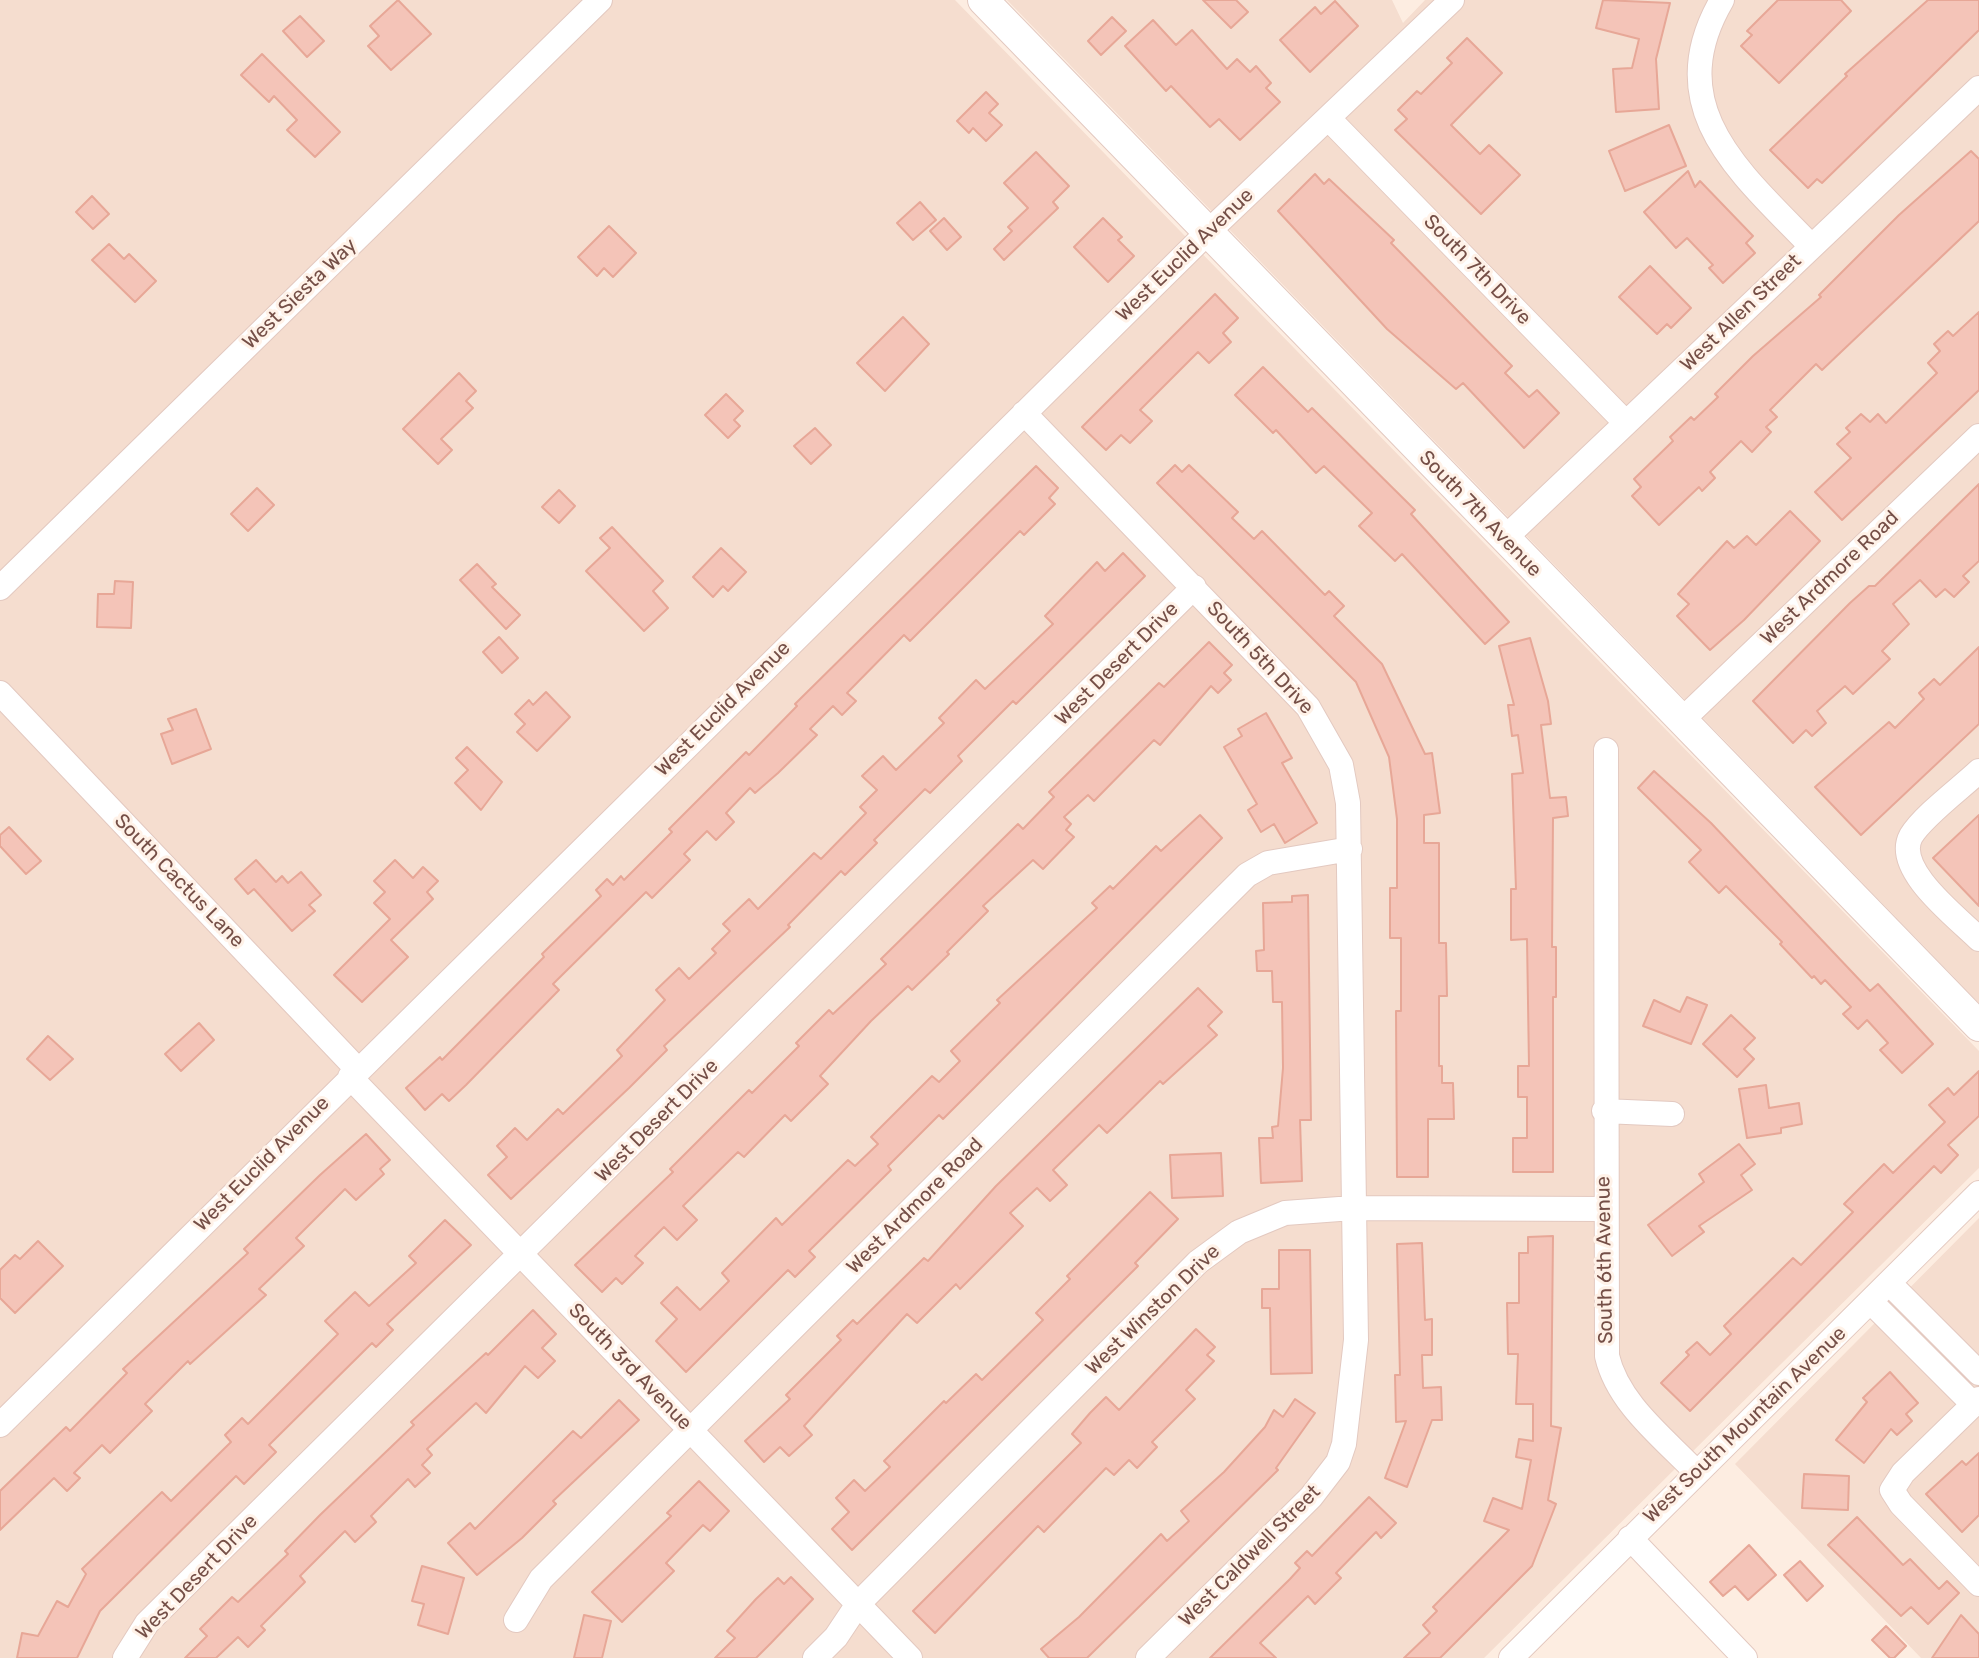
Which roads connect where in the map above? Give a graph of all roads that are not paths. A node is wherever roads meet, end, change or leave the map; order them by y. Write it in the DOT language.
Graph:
graph roads {
  1 [pos="600,0"];
  2 [pos="983,0"];
  3 [pos="1452,0"];
  4 [pos="1722,0"];
  5 [pos="1979,88"];
  6 [pos="1328,118"];
  7 [pos="1208,232"];
  8 [pos="1811,246"];
  9 [pos="1024,413"];
  10 [pos="1626,423"];
  11 [pos="1979,436"];
  12 [pos="1504,539"];
  13 [pos="1194,587"];
  14 [pos="0,588"];
  15 [pos="0,693"];
  16 [pos="1681,721"];
  17 [pos="1606,750"];
  18 [pos="1979,771"];
  19 [pos="1350,849"];
  20 [pos="1979,939"];
  21 [pos="1979,1026"];
  22 [pos="354,1073"];
  23 [pos="1604,1111"];
  24 [pos="1672,1114"];
  25 [pos="1979,1193"];
  26 [pos="1353,1208"];
  27 [pos="1604,1209"];
  28 [pos="522,1255"];
  29 [pos="1889,1283"];
  30 [pos="1871,1302"];
  31 [pos="1951,1345"];
  32 [pos="1933,1364"];
  33 [pos="1979,1373"];
  34 [pos="1976,1402"];
  35 [pos="0,1425"];
  36 [pos="690,1429"];
  37 [pos="1697,1473"];
  38 [pos="1630,1538"];
  39 [pos="1979,1584"];
  40 [pos="858,1604"];
  41 [pos="516,1620"];
  42 [pos="125,1658"];
  43 [pos="815,1658"];
  44 [pos="910,1658"];
  45 [pos="1148,1658"];
  46 [pos="1511,1658"];
  47 [pos="1745,1658"];
  1 -- 14 [label="street, West Siesta Way"];
  2 -- 7 [label="street, South 7th Avenue"];
  3 -- 6 [label="street, West Euclid Avenue"];
  4 -- 8 [label="street"];
  5 -- 8 [label="street, West Allen Street"];
  6 -- 7 [label="street, West Euclid Avenue"];
  6 -- 10 [label="street, South 7th Drive"];
  7 -- 9 [label="street, West Euclid Avenue"];
  7 -- 12 [label="street, South 7th Avenue"];
  8 -- 10 [label="street, West Allen Street"];
  9 -- 13 [label="street, South 5th Drive"];
  9 -- 22 [label="street, West Euclid Avenue"];
  10 -- 12 [label="street, West Allen Street"];
  11 -- 16 [label="street, West Ardmore Road"];
  12 -- 16 [label="street, South 7th Avenue"];
  13 -- 19 [label="street, South 5th Drive"];
  13 -- 28 [label="street, West Desert Drive"];
  15 -- 22 [label="street, South Cactus Lane"];
  16 -- 21 [label="street, South 7th Avenue"];
  17 -- 23 [label="street, South 6th Avenue"];
  18 -- 20 [label="street"];
  19 -- 26 [label="street, South 5th Drive"];
  19 -- 36 [label="street, West Ardmore Road"];
  22 -- 28 [label="street, South 3rd Avenue"];
  22 -- 35 [label="street, West Euclid Avenue"];
  23 -- 24 [label="street"];
  23 -- 27 [label="street, South 6th Avenue"];
  25 -- 29 [label="street, West South Mountain Avenue"];
  26 -- 27 [label="street, West Winston Drive"];
  26 -- 40 [label="street, West Winston Drive"];
  26 -- 45 [label="street, West Caldwell Street"];
  27 -- 37 [label="street, South 6th Avenue"];
  28 -- 36 [label="street, South 3rd Avenue"];
  28 -- 42 [label="street, West Desert Drive"];
  29 -- 30 [label="street, West South Mountain Avenue"];
  29 -- 31 [label="street"];
  30 -- 32 [label="street"];
  30 -- 37 [label="street, West South Mountain Avenue"];
  31 -- 32 [label="street"];
  31 -- 33 [label="street"];
  32 -- 34 [label="street"];
  34 -- 39 [label="street"];
  36 -- 40 [label="street, South 3rd Avenue"];
  36 -- 41 [label="street, West Ardmore Road"];
  37 -- 38 [label="street, West South Mountain Avenue"];
  38 -- 46 [label="street, West South Mountain Avenue"];
  38 -- 47 [label="street"];
  40 -- 43 [label="street, West Winston Drive"];
  40 -- 44 [label="street, South 3rd Avenue"];
}
